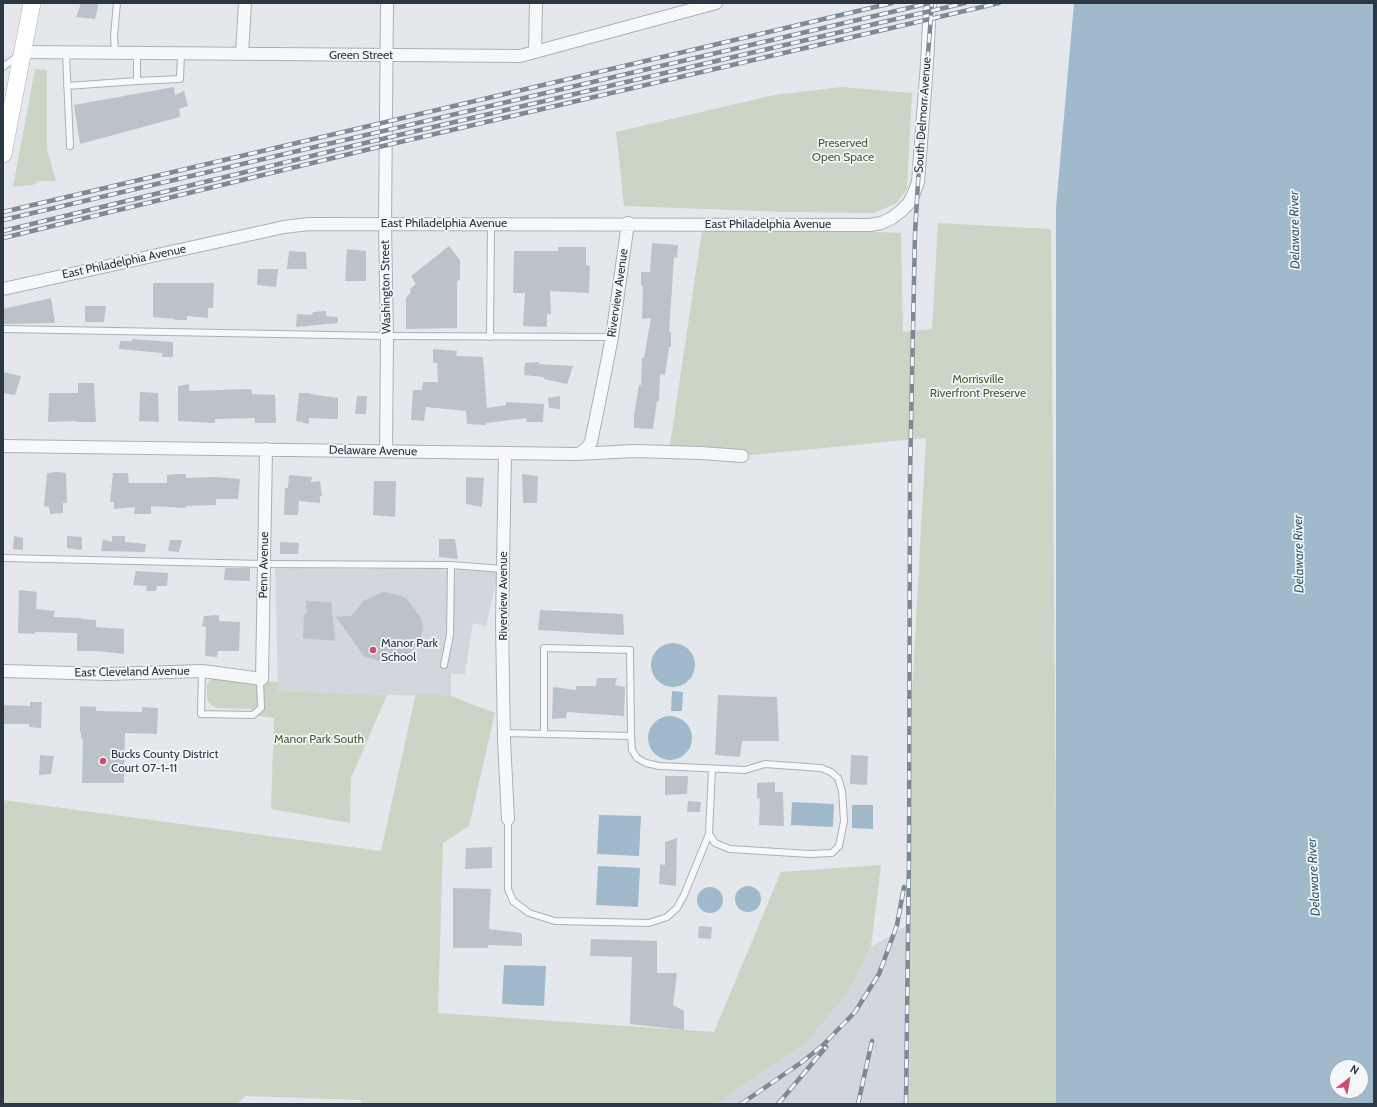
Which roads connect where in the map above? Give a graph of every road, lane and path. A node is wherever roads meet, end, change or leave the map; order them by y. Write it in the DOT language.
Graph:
graph roads {
  1 [pos="32,3"];
  2 [pos="117,3"];
  3 [pos="245,3"];
  4 [pos="387,3"];
  5 [pos="536,3"];
  6 [pos="716,3"];
  7 [pos="930,3"];
  8 [pos="692,6"];
  9 [pos="22,52"];
  10 [pos="535,52"];
  11 [pos="66,53"];
  12 [pos="115,53"];
  13 [pos="137,53"];
  14 [pos="181,53"];
  15 [pos="242,54"];
  16 [pos="387,55"];
  17 [pos="3,67"];
  18 [pos="137,81"];
  19 [pos="67,86"];
  20 [pos="7,116"];
  21 [pos="70,146"];
  22 [pos="3,154"];
  23 [pos="892,218"];
  24 [pos="491,223"];
  25 [pos="628,223"];
  26 [pos="385,224"];
  27 [pos="3,289"];
  28 [pos="3,329"];
  29 [pos="387,336"];
  30 [pos="490,337"];
  31 [pos="612,337"];
  32 [pos="3,446"];
  33 [pos="266,450"];
  34 [pos="386,451"];
  35 [pos="505,453"];
  36 [pos="580,453"];
  37 [pos="742,456"];
  38 [pos="3,558"];
  39 [pos="264,564"];
  40 [pos="451,565"];
  41 [pos="503,569"];
  42 [pos="444,665"];
  43 [pos="3,671"];
  44 [pos="202,671"];
  45 [pos="260,679"];
  46 [pos="544,734"];
  47 [pos="632,736"];
  48 [pos="504,737"];
  49 [pos="712,769"];
  50 [pos="508,820"];
  51 [pos="709,834"];
  1 -- 9 [label="main road"];
  2 -- 12 [label="lane"];
  3 -- 15 [label="street"];
  4 -- 16 [label="street, Washington Street"];
  5 -- 10 [label="street"];
  6 -- 8 [label="street, Green Street"];
  7 -- 23 [label="street, South Delmorr Avenue"];
  8 -- 10 [label="street, Green Street"];
  9 -- 11 [label="street, Green Street"];
  9 -- 17 [label="lane"];
  9 -- 20 [label="main road"];
  10 -- 16 [label="street, Green Street"];
  11 -- 12 [label="street, Green Street"];
  11 -- 19 [label="lane"];
  12 -- 13 [label="street, Green Street"];
  13 -- 14 [label="street, Green Street"];
  13 -- 18 [label="lane"];
  14 -- 15 [label="street, Green Street"];
  14 -- 18 [label="lane"];
  15 -- 16 [label="street, Green Street"];
  16 -- 26 [label="street, Washington Street"];
  18 -- 19 [label="lane"];
  19 -- 21 [label="lane"];
  20 -- 22 [label="main road"];
  23 -- 25 [label="street, East Philadelphia Avenue"];
  24 -- 25 [label="street, East Philadelphia Avenue"];
  24 -- 26 [label="street, East Philadelphia Avenue"];
  24 -- 30 [label="lane"];
  25 -- 31 [label="street, Riverview Avenue"];
  26 -- 27 [label="street, East Philadelphia Avenue"];
  26 -- 29 [label="street, Washington Street"];
  28 -- 29 [label="lane"];
  29 -- 30 [label="lane"];
  29 -- 34 [label="street, Washington Street"];
  30 -- 31 [label="lane"];
  31 -- 36 [label="street, Riverview Avenue"];
  32 -- 33 [label="street, Delaware Avenue"];
  33 -- 34 [label="street, Delaware Avenue"];
  33 -- 39 [label="street, Penn Avenue"];
  34 -- 35 [label="street, Delaware Avenue"];
  35 -- 36 [label="street, Delaware Avenue"];
  35 -- 41 [label="street, Riverview Avenue"];
  36 -- 37 [label="street, Delaware Avenue"];
  38 -- 39 [label="lane"];
  39 -- 40 [label="lane"];
  39 -- 45 [label="street, Penn Avenue"];
  40 -- 41 [label="lane"];
  40 -- 42 [label="lane"];
  41 -- 48 [label="street, Riverview Avenue"];
  43 -- 44 [label="street, East Cleveland Avenue"];
  44 -- 45 [label="street, East Cleveland Avenue"];
  44 -- 45 [label="lane"];
  46 -- 47 [label="lane"];
  46 -- 47 [label="lane"];
  46 -- 48 [label="lane"];
  47 -- 49 [label="lane"];
  48 -- 50 [label="street, Riverview Avenue"];
  49 -- 51 [label="lane"];
  49 -- 51 [label="lane"];
  50 -- 51 [label="lane"];
}
